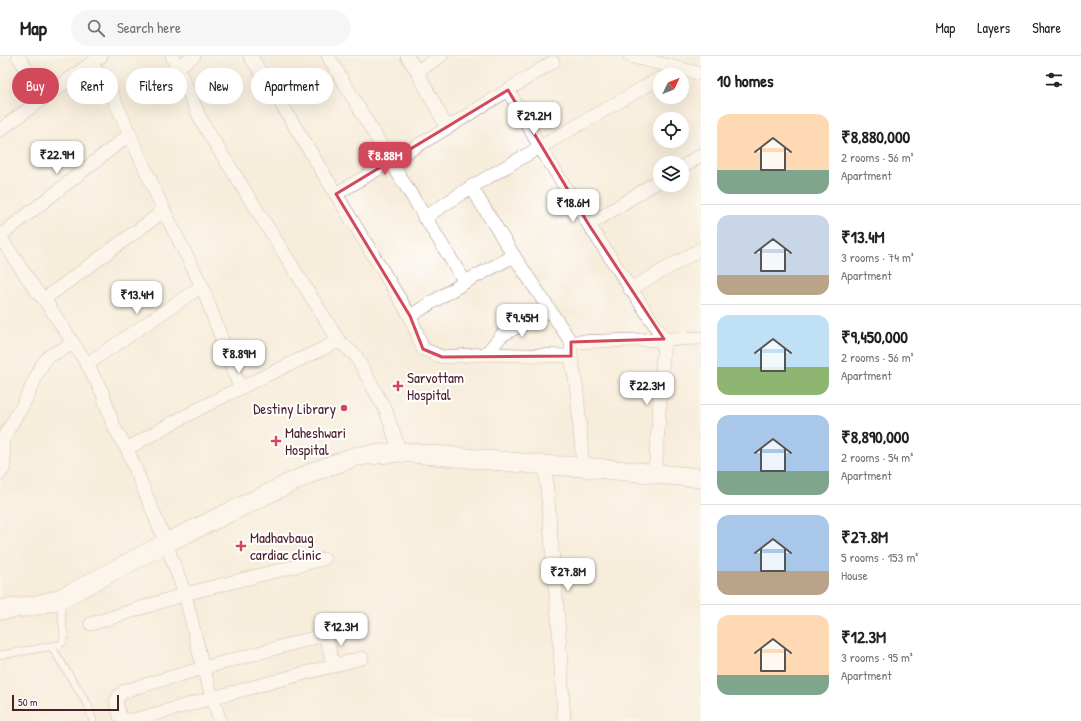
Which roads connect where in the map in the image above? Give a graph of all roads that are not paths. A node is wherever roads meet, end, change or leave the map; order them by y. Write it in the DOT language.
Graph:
graph roads {
  1 [pos="18,56"];
  2 [pos="194,56"];
  3 [pos="250,56"];
  4 [pos="328,56"];
  5 [pos="407,56"];
  6 [pos="441,56"];
  7 [pos="630,56"];
  8 [pos="96,60"];
  9 [pos="174,61"];
  10 [pos="553,62"];
  11 [pos="25,68"];
  12 [pos="417,70"];
  13 [pos="701,74"];
  14 [pos="653,82"];
  15 [pos="59,87"];
  16 [pos="508,90"];
  17 [pos="36,104"];
  18 [pos="448,128"];
  19 [pos="0,130"];
  20 [pos="130,134"];
  21 [pos="540,147"];
  22 [pos="701,155"];
  23 [pos="390,162"];
  24 [pos="689,163"];
  25 [pos="653,184"];
  26 [pos="471,187"];
  27 [pos="336,194"];
  28 [pos="164,211"];
  29 [pos="424,218"];
  30 [pos="589,225"];
  31 [pos="0,236"];
  32 [pos="701,249"];
  33 [pos="514,256"];
  34 [pos="465,282"];
  35 [pos="202,286"];
  36 [pos="630,289"];
  37 [pos="44,299"];
  38 [pos="549,310"];
  39 [pos="410,316"];
  40 [pos="664,338"];
  41 [pos="701,338"];
  42 [pos="339,341"];
  43 [pos="571,342"];
  44 [pos="73,344"];
  45 [pos="486,354"];
  46 [pos="571,356"];
  47 [pos="87,364"];
  48 [pos="240,388"];
  49 [pos="127,449"];
  50 [pos="400,452"];
  51 [pos="546,466"];
  52 [pos="583,467"];
  53 [pos="0,474"];
  54 [pos="656,474"];
  55 [pos="701,478"];
  56 [pos="166,543"];
  57 [pos="324,559"];
  58 [pos="185,594"];
  59 [pos="60,599"];
  60 [pos="0,610"];
  61 [pos="92,624"];
  62 [pos="346,629"];
  63 [pos="325,635"];
  64 [pos="51,646"];
  65 [pos="0,655"];
  66 [pos="362,658"];
  67 [pos="334,666"];
  68 [pos="202,668"];
  69 [pos="212,698"];
  70 [pos="93,721"];
  71 [pos="220,721"];
  72 [pos="564,721"];
  1 -- 11 [label="street"];
  2 -- 9 [label="street"];
  3 -- 27 [label="street"];
  4 -- 23 [label="street"];
  5 -- 12 [label="street"];
  6 -- 12 [label="street"];
  7 -- 13 [label="street"];
  8 -- 15 [label="street"];
  8 -- 20 [label="street"];
  9 -- 42 [label="street"];
  10 -- 16 [label="street"];
  12 -- 18 [label="street"];
  14 -- 21 [label="street"];
  16 -- 18 [label="street"];
  16 -- 21 [label="street"];
  17 -- 19 [label="street"];
  18 -- 23 [label="street"];
  20 -- 28 [label="street"];
  20 -- 31 [label="street"];
  21 -- 26 [label="street"];
  21 -- 30 [label="street"];
  22 -- 24 [label="street"];
  23 -- 27 [label="street"];
  23 -- 29 [label="street"];
  25 -- 30 [label="street"];
  26 -- 29 [label="street"];
  26 -- 33 [label="street"];
  27 -- 39 [label="street"];
  28 -- 35 [label="street"];
  28 -- 37 [label="street"];
  29 -- 34 [label="street"];
  30 -- 36 [label="street"];
  31 -- 37 [label="street"];
  32 -- 36 [label="street"];
  33 -- 34 [label="street"];
  33 -- 38 [label="street"];
  34 -- 39 [label="street"];
  35 -- 47 [label="street"];
  35 -- 48 [label="street"];
  36 -- 40 [label="street"];
  37 -- 44 [label="street"];
  38 -- 43 [label="street"];
  38 -- 45 [label="street"];
  39 -- 45 [label="street"];
  40 -- 41 [label="street"];
  40 -- 43 [label="street"];
  40 -- 54 [label="street"];
  42 -- 48 [label="street"];
  42 -- 50 [label="street"];
  43 -- 46 [label="street"];
  44 -- 47 [label="street"];
  44 -- 53 [label="street"];
  45 -- 46 [label="street"];
  46 -- 52 [label="street"];
  47 -- 49 [label="street"];
  48 -- 49 [label="street"];
  49 -- 56 [label="street"];
  50 -- 51 [label="street"];
  50 -- 56 [label="street"];
  51 -- 52 [label="street"];
  51 -- 72 [label="street"];
  52 -- 54 [label="street"];
  54 -- 55 [label="street"];
  56 -- 58 [label="street"];
  56 -- 59 [label="street"];
  57 -- 58 [label="street"];
  58 -- 61 [label="street"];
  58 -- 68 [label="street"];
  59 -- 60 [label="street"];
  59 -- 64 [label="lane"];
  62 -- 63 [label="street"];
  63 -- 67 [label="street"];
  63 -- 68 [label="street"];
  64 -- 65 [label="lane"];
  64 -- 70 [label="lane"];
  66 -- 67 [label="street"];
  67 -- 69 [label="street"];
  68 -- 69 [label="street"];
  68 -- 69 [label="street"];
  69 -- 71 [label="street"];
}
